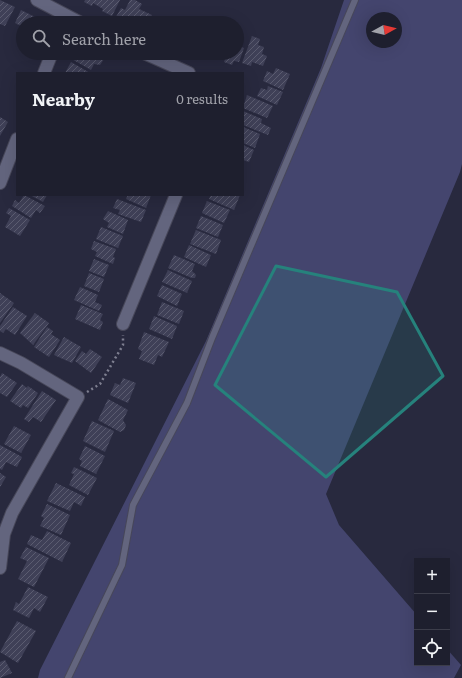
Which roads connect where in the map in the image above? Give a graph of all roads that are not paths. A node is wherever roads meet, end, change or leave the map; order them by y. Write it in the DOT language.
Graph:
graph roads {
  1 [pos="37,0"];
  2 [pos="355,0"];
  3 [pos="60,16"];
  4 [pos="49,60"];
  5 [pos="160,60"];
  6 [pos="44,72"];
  7 [pos="187,72"];
  8 [pos="16,141"];
  9 [pos="2,169"];
  10 [pos="0,183"];
  11 [pos="176,196"];
  12 [pos="123,324"];
  13 [pos="0,353"];
  14 [pos="0,568"];
  15 [pos="68,678"];
  1 -- 3 [label="street"];
  2 -- 15 [label="lane"];
  4 -- 6 [label="street"];
  5 -- 7 [label="street"];
  8 -- 9 [label="street"];
  9 -- 10 [label="street"];
  11 -- 12 [label="street"];
  13 -- 14 [label="street"];
}
